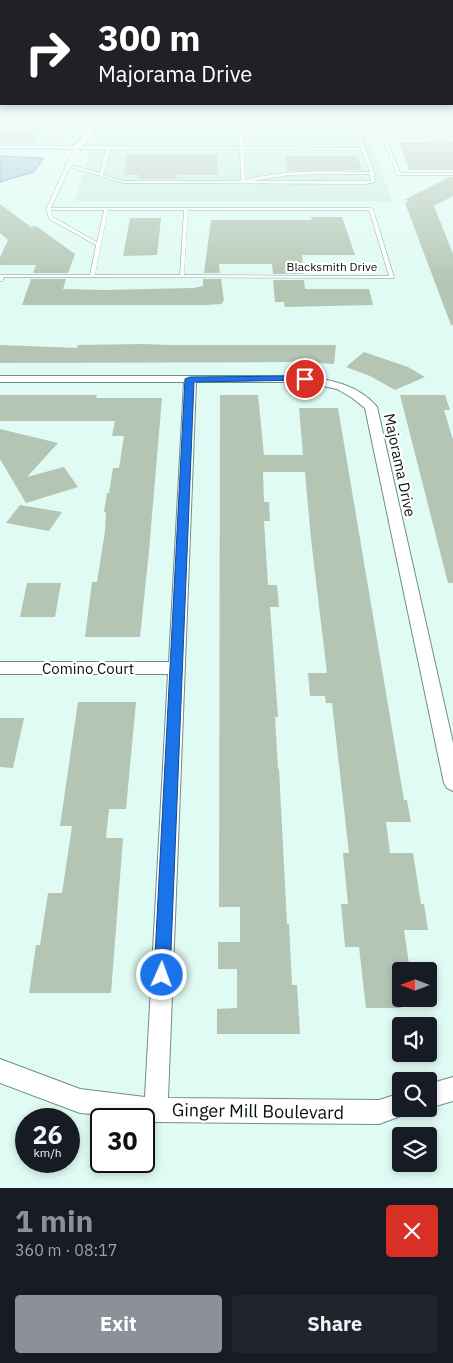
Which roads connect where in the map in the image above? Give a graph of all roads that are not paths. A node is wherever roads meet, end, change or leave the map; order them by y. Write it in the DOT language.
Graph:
graph roads {
  1 [pos="62,175"];
  2 [pos="242,175"];
  3 [pos="271,175"];
  4 [pos="372,175"];
  5 [pos="101,176"];
  6 [pos="242,182"];
  7 [pos="48,209"];
  8 [pos="186,209"];
  9 [pos="106,210"];
  10 [pos="98,244"];
  11 [pos="92,276"];
  12 [pos="182,276"];
  13 [pos="0,280"];
  14 [pos="0,379"];
  15 [pos="190,379"];
  16 [pos="0,668"];
  17 [pos="175,668"];
  18 [pos="453,782"];
  19 [pos="0,1072"];
  20 [pos="453,1089"];
  21 [pos="437,1094"];
  22 [pos="392,1108"];
  23 [pos="156,1110"];
  1 -- 7 [label="lane"];
  2 -- 6 [label="lane"];
  3 -- 6 [label="lane"];
  4 -- 6 [label="lane"];
  5 -- 6 [label="lane"];
  7 -- 9 [label="lane, Blacksmith Drive"];
  7 -- 10 [label="lane"];
  8 -- 9 [label="lane, Blacksmith Drive"];
  8 -- 12 [label="lane"];
  8 -- 12 [label="lane, Blacksmith Drive"];
  9 -- 10 [label="lane"];
  10 -- 11 [label="lane"];
  11 -- 12 [label="lane, Blacksmith Drive"];
  11 -- 13 [label="lane, Blacksmith Drive"];
  14 -- 15 [label="street, Majorama Drive"];
  15 -- 17 [label="street"];
  15 -- 18 [label="street, Majorama Drive"];
  16 -- 17 [label="street, Comino Court"];
  17 -- 23 [label="street"];
  19 -- 23 [label="street, Ginger Mill Boulevard"];
  20 -- 21 [label="street"];
  22 -- 23 [label="street, Ginger Mill Boulevard"];
}
